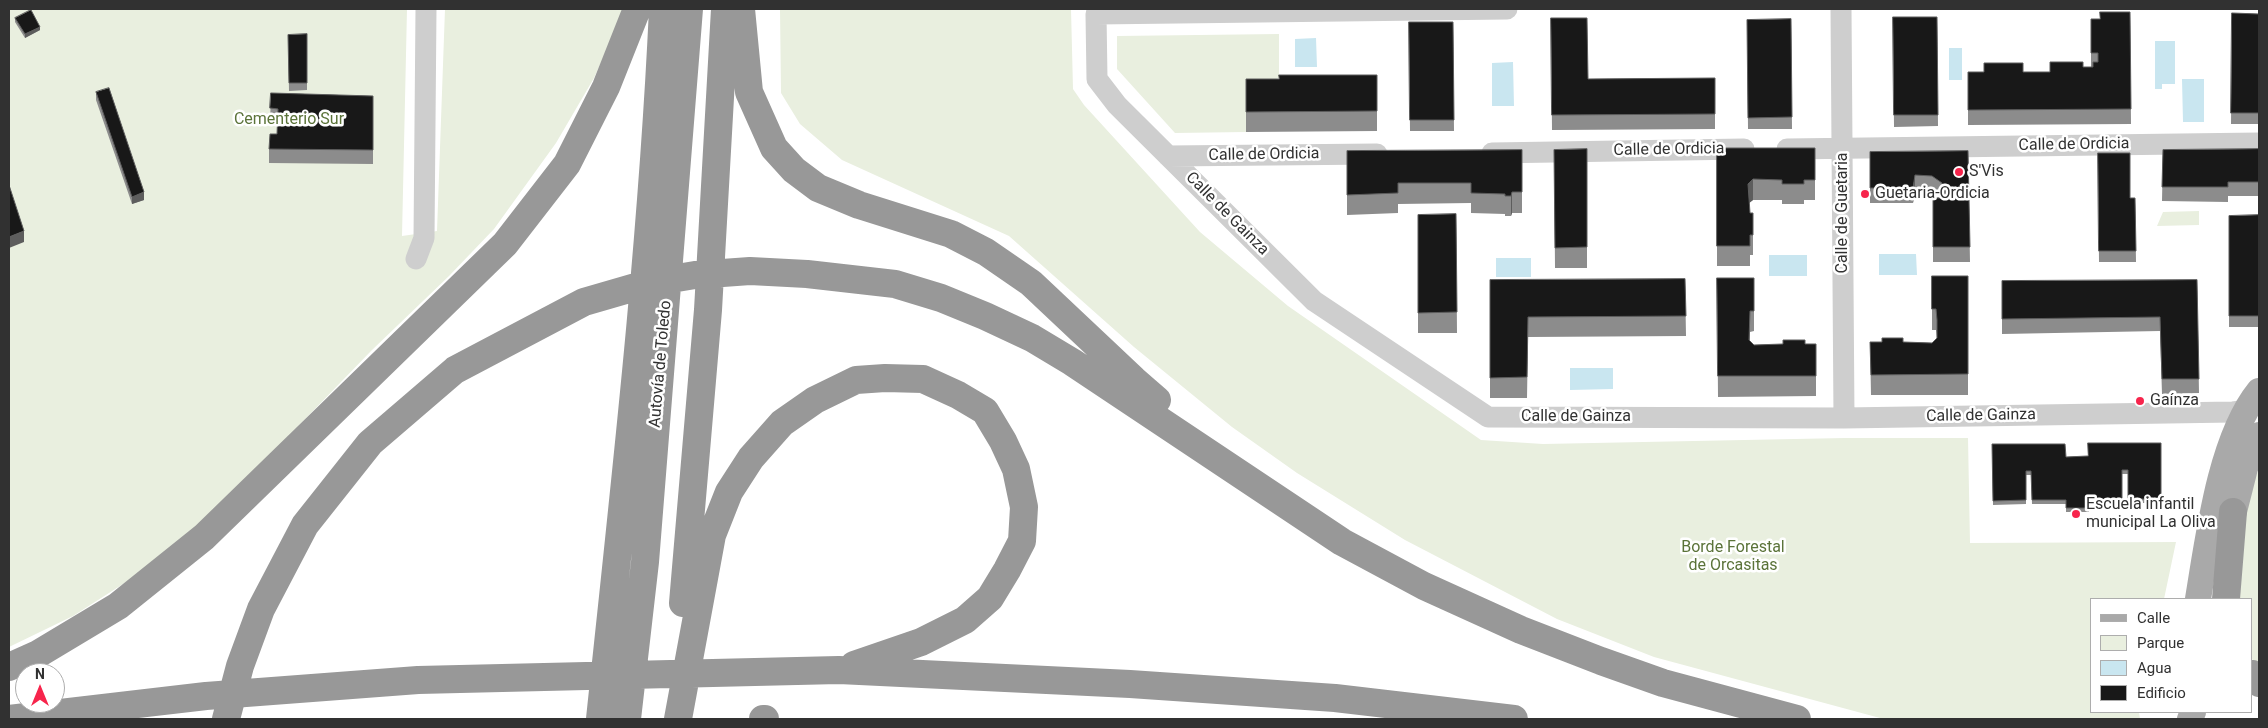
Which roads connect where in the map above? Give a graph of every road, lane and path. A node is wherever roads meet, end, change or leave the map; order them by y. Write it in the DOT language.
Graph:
graph roads {
  1 [pos="426,9"];
  2 [pos="637,9"];
  3 [pos="663,9"];
  4 [pos="689,9"];
  5 [pos="725,9"];
  6 [pos="741,9"];
  7 [pos="1507,9"];
  8 [pos="1841,9"];
  9 [pos="2259,143"];
  10 [pos="1842,148"];
  11 [pos="1471,153"];
  12 [pos="1392,154"];
  13 [pos="1168,156"];
  14 [pos="416,259"];
  15 [pos="2253,401"];
  16 [pos="1844,418"];
  17 [pos="2259,435"];
  18 [pos="1275,498"];
  19 [pos="2233,512"];
  20 [pos="2198,598"];
  21 [pos="2215,598"];
  22 [pos="2226,598"];
  23 [pos="9,667"];
  24 [pos="839,670"];
  25 [pos="9,719"];
  26 [pos="226,719"];
  27 [pos="600,719"];
  28 [pos="627,719"];
  29 [pos="672,719"];
  30 [pos="678,719"];
  31 [pos="1514,719"];
  32 [pos="1797,719"];
  1 -- 14 [label="street"];
  2 -- 23 [label="highway"];
  3 -- 27 [label="highway"];
  4 -- 28 [label="highway, Autovía de Toledo"];
  5 -- 29 [label="highway"];
  6 -- 18 [label="highway"];
  7 -- 13 [label="street, Calle de Gainza"];
  8 -- 10 [label="street, Calle de Guetaria"];
  9 -- 10 [label="street, Calle de Ordicia"];
  10 -- 11 [label="street, Calle de Ordicia"];
  10 -- 16 [label="street, Calle de Guetaria"];
  12 -- 13 [label="street, Calle de Ordicia"];
  13 -- 16 [label="street, Calle de Gainza"];
  15 -- 16 [label="street, Calle de Gainza"];
  15 -- 20 [label="main road"];
  17 -- 19 [label="main road"];
  18 -- 26 [label="highway"];
  18 -- 32 [label="highway"];
  19 -- 21 [label="main road"];
  19 -- 22 [label="highway"];
  24 -- 25 [label="highway"];
  24 -- 30 [label="highway"];
  24 -- 31 [label="highway"];
}
